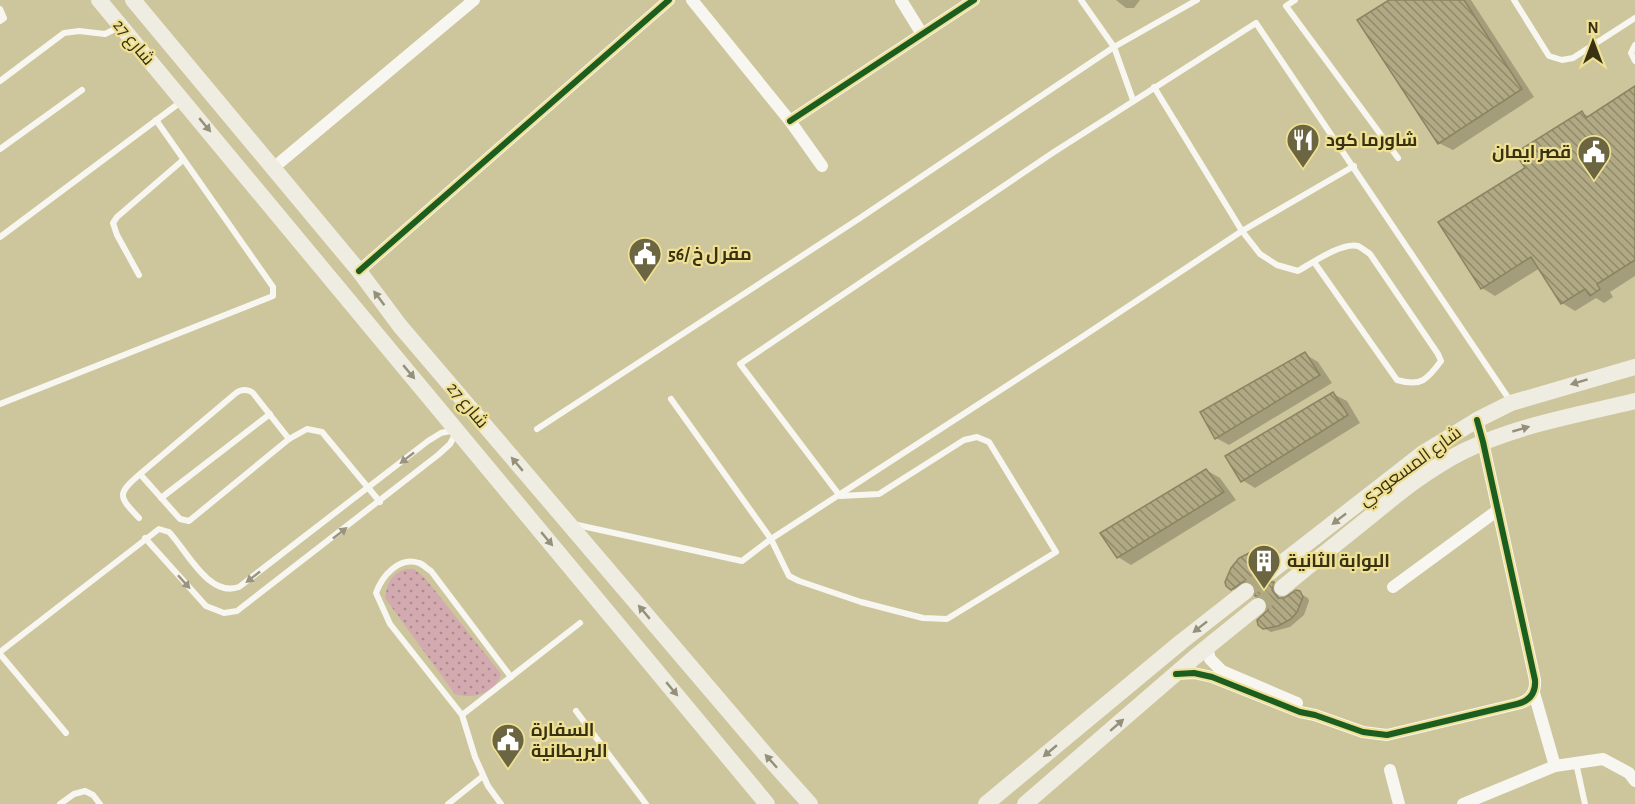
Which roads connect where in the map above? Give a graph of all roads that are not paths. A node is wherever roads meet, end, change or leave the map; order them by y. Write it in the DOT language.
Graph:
graph roads {
  1 [pos="99,0"];
  2 [pos="133,0"];
  3 [pos="474,0"];
  4 [pos="669,0"];
  5 [pos="692,0"];
  6 [pos="901,0"];
  7 [pos="974,0"];
  8 [pos="1081,0"];
  9 [pos="1197,0"];
  10 [pos="1295,0"];
  11 [pos="1514,0"];
  12 [pos="0,9"];
  13 [pos="1635,18"];
  14 [pos="0,21"];
  15 [pos="121,26"];
  16 [pos="922,34"];
  17 [pos="1635,45"];
  18 [pos="1114,47"];
  19 [pos="1635,61"];
  20 [pos="0,81"];
  21 [pos="1154,87"];
  22 [pos="82,90"];
  23 [pos="184,100"];
  24 [pos="1133,100"];
  25 [pos="156,120"];
  26 [pos="790,121"];
  27 [pos="0,149"];
  28 [pos="1398,158"];
  29 [pos="183,160"];
  30 [pos="822,166"];
  31 [pos="1354,166"];
  32 [pos="272,169"];
  33 [pos="1242,231"];
  34 [pos="0,237"];
  35 [pos="1314,262"];
  36 [pos="358,271"];
  37 [pos="139,275"];
  38 [pos="400,326"];
  39 [pos="383,341"];
  40 [pos="1635,367"];
  41 [pos="671,399"];
  42 [pos="1635,401"];
  43 [pos="1511,403"];
  44 [pos="0,404"];
  45 [pos="270,414"];
  46 [pos="475,414"];
  47 [pos="1477,420"];
  48 [pos="537,429"];
  49 [pos="457,430"];
  50 [pos="289,439"];
  51 [pos="1483,442"];
  52 [pos="140,474"];
  53 [pos="368,487"];
  54 [pos="840,496"];
  55 [pos="161,498"];
  56 [pos="380,502"];
  57 [pos="1498,510"];
  58 [pos="139,518"];
  59 [pos="567,522"];
  60 [pos="145,538"];
  61 [pos="771,539"];
  62 [pos="1269,573"];
  63 [pos="1393,587"];
  64 [pos="1281,588"];
  65 [pos="1246,591"];
  66 [pos="1258,606"];
  67 [pos="580,623"];
  68 [pos="1207,648"];
  69 [pos="0,653"];
  70 [pos="1176,674"];
  71 [pos="511,677"];
  72 [pos="1533,693"];
  73 [pos="576,711"];
  74 [pos="462,715"];
  75 [pos="1315,715"];
  76 [pos="66,733"];
  77 [pos="1575,763"];
  78 [pos="1555,766"];
  79 [pos="1390,770"];
  80 [pos="483,776"];
  81 [pos="1635,781"];
  82 [pos="766,803"];
  83 [pos="60,804"];
  84 [pos="99,804"];
  85 [pos="448,804"];
  86 [pos="501,804"];
  87 [pos="646,804"];
  88 [pos="810,804"];
  89 [pos="986,804"];
  90 [pos="1024,804"];
  91 [pos="1399,804"];
  92 [pos="1463,804"];
  93 [pos="1585,804"];
  1 -- 15 [label="main road, شارع 27"];
  2 -- 32 [label="main road, شارع 27"];
  3 -- 32 [label="street"];
  4 -- 36 [label="street"];
  5 -- 26 [label="street"];
  6 -- 16 [label="street"];
  7 -- 16 [label="street"];
  8 -- 18 [label="lane"];
  9 -- 18 [label="lane"];
  10 -- 28 [label="lane"];
  11 -- 13 [label="lane"];
  12 -- 14 [label="lane"];
  15 -- 20 [label="lane"];
  15 -- 23 [label="main road, شارع 27"];
  16 -- 26 [label="street"];
  17 -- 19 [label="lane"];
  18 -- 24 [label="lane"];
  18 -- 48 [label="lane"];
  21 -- 24 [label="lane"];
  21 -- 31 [label="lane"];
  21 -- 33 [label="lane"];
  22 -- 27 [label="lane"];
  23 -- 25 [label="lane"];
  23 -- 39 [label="main road, شارع 27, one-way"];
  24 -- 54 [label="lane"];
  25 -- 29 [label="lane"];
  25 -- 34 [label="lane"];
  26 -- 30 [label="street"];
  29 -- 37 [label="lane"];
  29 -- 44 [label="lane"];
  31 -- 33 [label="lane"];
  31 -- 43 [label="lane"];
  32 -- 36 [label="main road, شارع 27"];
  33 -- 35 [label="lane"];
  33 -- 54 [label="lane"];
  35 -- 35 [label="lane"];
  38 -- 36 [label="main road, شارع 27, one-way"];
  38 -- 39 [label="main road"];
  38 -- 46 [label="main road, شارع 27"];
  39 -- 49 [label="main road, شارع 27, one-way"];
  40 -- 43 [label="main road, شارع المسعودي, one-way"];
  41 -- 61 [label="lane"];
  51 -- 42 [label="main road, شارع المسعودي, one-way"];
  43 -- 47 [label="main road, شارع المسعودي"];
  45 -- 50 [label="lane"];
  45 -- 52 [label="lane"];
  45 -- 55 [label="lane"];
  46 -- 49 [label="main road"];
  59 -- 46 [label="main road, شارع 27, one-way"];
  47 -- 51 [label="street"];
  47 -- 62 [label="main road, شارع المسعودي, one-way"];
  49 -- 53 [label="lane, one-way"];
  49 -- 56 [label="lane"];
  49 -- 82 [label="main road, شارع 27, one-way"];
  50 -- 53 [label="lane"];
  50 -- 55 [label="lane"];
  51 -- 57 [label="street"];
  51 -- 64 [label="main road, شارع المسعودي"];
  52 -- 55 [label="lane"];
  52 -- 58 [label="lane"];
  53 -- 56 [label="lane"];
  53 -- 60 [label="lane, one-way"];
  54 -- 61 [label="lane"];
  54 -- 61 [label="lane"];
  60 -- 56 [label="lane, one-way"];
  57 -- 63 [label="street"];
  57 -- 72 [label="street"];
  59 -- 61 [label="lane"];
  88 -- 59 [label="main road, شارع 27, one-way"];
  60 -- 69 [label="lane"];
  65 -- 89 [label="main road, one-way"];
  66 -- 68 [label="main road"];
  67 -- 71 [label="lane"];
  68 -- 70 [label="main road"];
  68 -- 75 [label="street"];
  69 -- 76 [label="lane"];
  70 -- 75 [label="street"];
  90 -- 70 [label="main road, one-way"];
  71 -- 74 [label="lane"];
  71 -- 74 [label="lane"];
  72 -- 75 [label="street"];
  72 -- 78 [label="street"];
  73 -- 87 [label="lane"];
  74 -- 80 [label="lane"];
  77 -- 78 [label="street"];
  77 -- 81 [label="street"];
  77 -- 93 [label="lane"];
  78 -- 92 [label="street"];
  79 -- 91 [label="street"];
  80 -- 85 [label="lane"];
  80 -- 86 [label="lane"];
  83 -- 84 [label="lane"];
}
